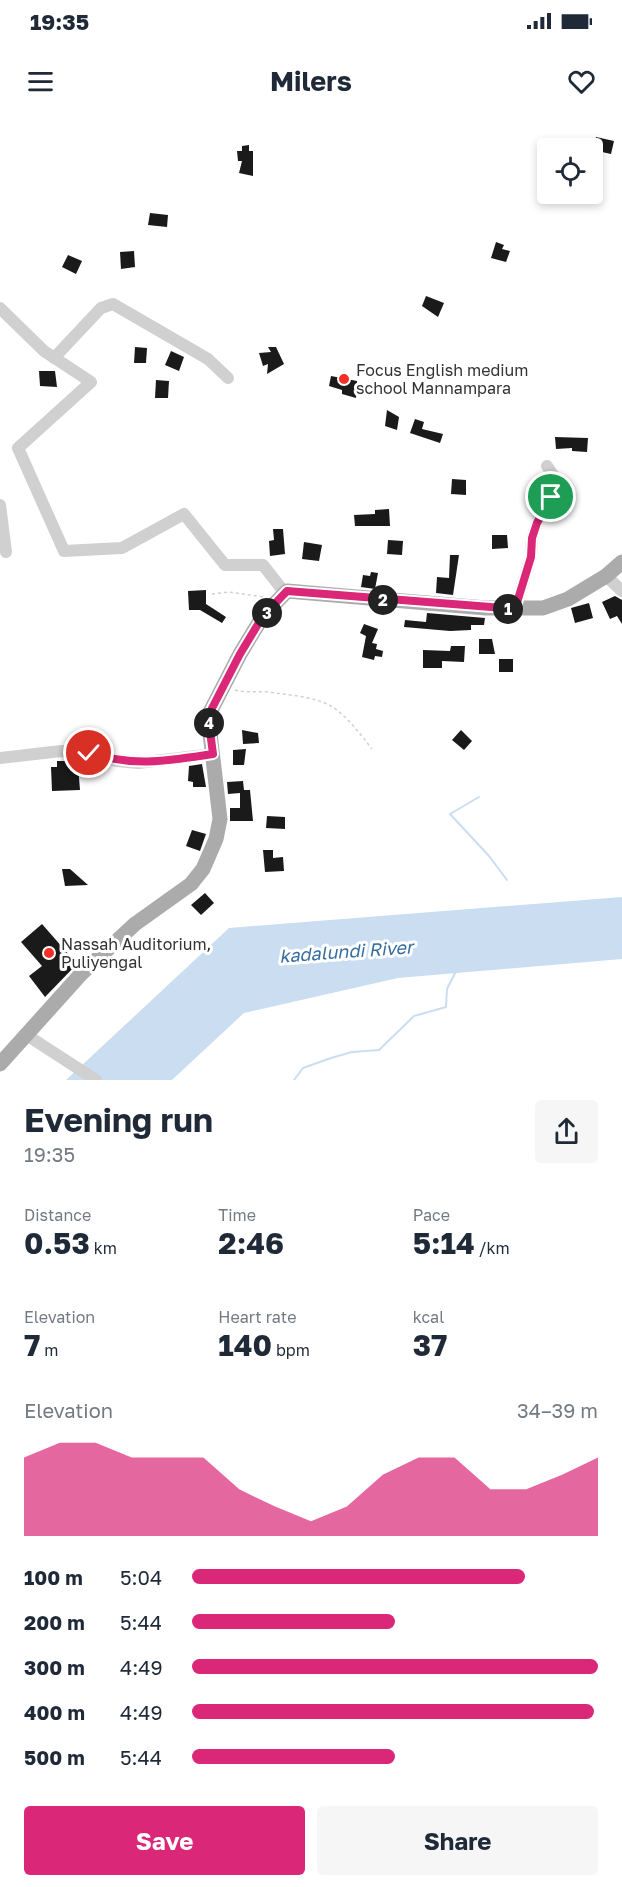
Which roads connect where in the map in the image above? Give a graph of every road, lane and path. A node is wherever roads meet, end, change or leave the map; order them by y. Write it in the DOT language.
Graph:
graph roads {
  1 [pos="0,308"];
  2 [pos="54,358"];
  3 [pos="228,378"];
  4 [pos="547,466"];
  5 [pos="0,505"];
  6 [pos="6,552"];
  7 [pos="622,562"];
  8 [pos="606,576"];
  9 [pos="622,591"];
  10 [pos="285,593"];
  11 [pos="212,594"];
  12 [pos="515,609"];
  13 [pos="223,686"];
  14 [pos="372,749"];
  15 [pos="213,754"];
  16 [pos="0,758"];
  17 [pos="25,1034"];
  18 [pos="0,1064"];
  19 [pos="96,1080"];
  1 -- 2 [label="street"];
  2 -- 3 [label="street"];
  2 -- 10 [label="street"];
  4 -- 12 [label="street"];
  5 -- 6 [label="street"];
  7 -- 8 [label="main road"];
  8 -- 9 [label="street"];
  8 -- 12 [label="main road"];
  10 -- 11 [label="path"];
  10 -- 12 [label="main road"];
  10 -- 13 [label="main road"];
  13 -- 14 [label="path"];
  13 -- 15 [label="main road"];
  15 -- 16 [label="street"];
  15 -- 17 [label="main road"];
  17 -- 18 [label="main road"];
  17 -- 19 [label="street"];
}
